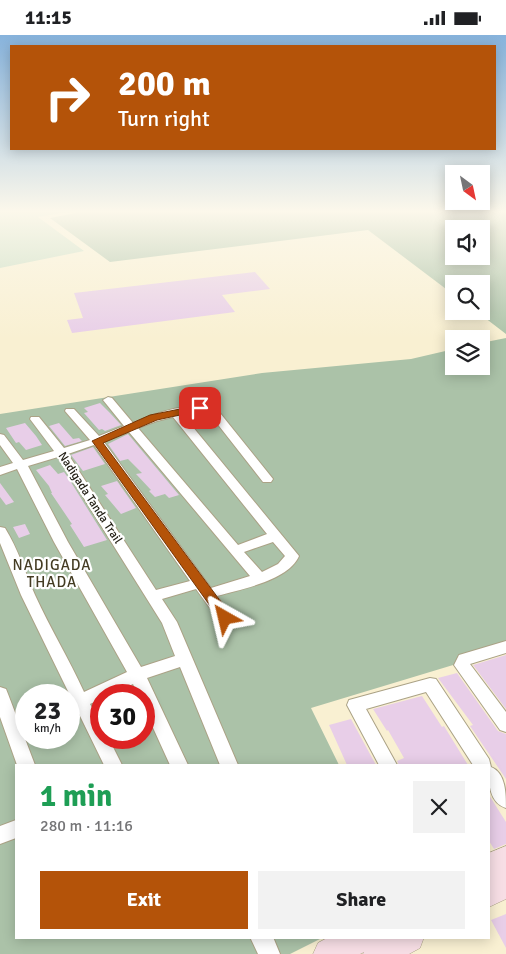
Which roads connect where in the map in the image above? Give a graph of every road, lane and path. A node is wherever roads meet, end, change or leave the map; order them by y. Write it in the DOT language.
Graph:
graph roads {
  1 [pos="108,400"];
  2 [pos="70,411"];
  3 [pos="175,413"];
  4 [pos="35,419"];
  5 [pos="132,427"];
  6 [pos="0,437"];
  7 [pos="97,441"];
  8 [pos="61,452"];
  9 [pos="21,465"];
  10 [pos="0,471"];
  11 [pos="268,479"];
  12 [pos="0,531"];
  13 [pos="275,536"];
  14 [pos="235,551"];
  15 [pos="260,578"];
  16 [pos="203,589"];
  17 [pos="153,596"];
  18 [pos="225,618"];
  19 [pos="506,647"];
  20 [pos="184,659"];
  21 [pos="137,675"];
  22 [pos="73,684"];
  23 [pos="0,694"];
  24 [pos="80,701"];
  25 [pos="506,725"];
  26 [pos="26,764"];
  27 [pos="113,764"];
  28 [pos="179,764"];
  29 [pos="229,764"];
  30 [pos="387,764"];
  31 [pos="482,764"];
  32 [pos="490,776"];
  33 [pos="506,800"];
  34 [pos="15,829"];
  35 [pos="0,835"];
  36 [pos="506,859"];
  37 [pos="490,867"];
  38 [pos="506,883"];
  39 [pos="490,892"];
  40 [pos="262,939"];
  41 [pos="358,939"];
  42 [pos="405,939"];
  43 [pos="269,954"];
  44 [pos="329,954"];
  45 [pos="379,954"];
  1 -- 5 [label="street"];
  2 -- 7 [label="street"];
  3 -- 5 [label="street"];
  3 -- 11 [label="street"];
  3 -- 13 [label="street"];
  4 -- 8 [label="street, Nadigada Tanda Trail"];
  5 -- 7 [label="street"];
  5 -- 14 [label="street"];
  6 -- 9 [label="street"];
  7 -- 8 [label="street"];
  7 -- 16 [label="street"];
  8 -- 9 [label="street"];
  8 -- 17 [label="street, Nadigada Tanda Trail"];
  9 -- 10 [label="street"];
  9 -- 21 [label="street"];
  12 -- 22 [label="street"];
  13 -- 14 [label="street"];
  13 -- 15 [label="street"];
  14 -- 15 [label="street"];
  15 -- 16 [label="street"];
  16 -- 17 [label="street"];
  16 -- 18 [label="street"];
  17 -- 20 [label="street, Nadigada Tanda Trail"];
  19 -- 25 [label="street"];
  20 -- 21 [label="street"];
  20 -- 29 [label="street"];
  21 -- 24 [label="street"];
  21 -- 28 [label="street"];
  23 -- 26 [label="street"];
  24 -- 27 [label="street"];
  30 -- 31 [label="street"];
  32 -- 33 [label="street"];
  34 -- 35 [label="street"];
  36 -- 37 [label="main road"];
  38 -- 39 [label="main road"];
  40 -- 43 [label="street"];
  41 -- 44 [label="main road"];
  42 -- 45 [label="main road"];
}
